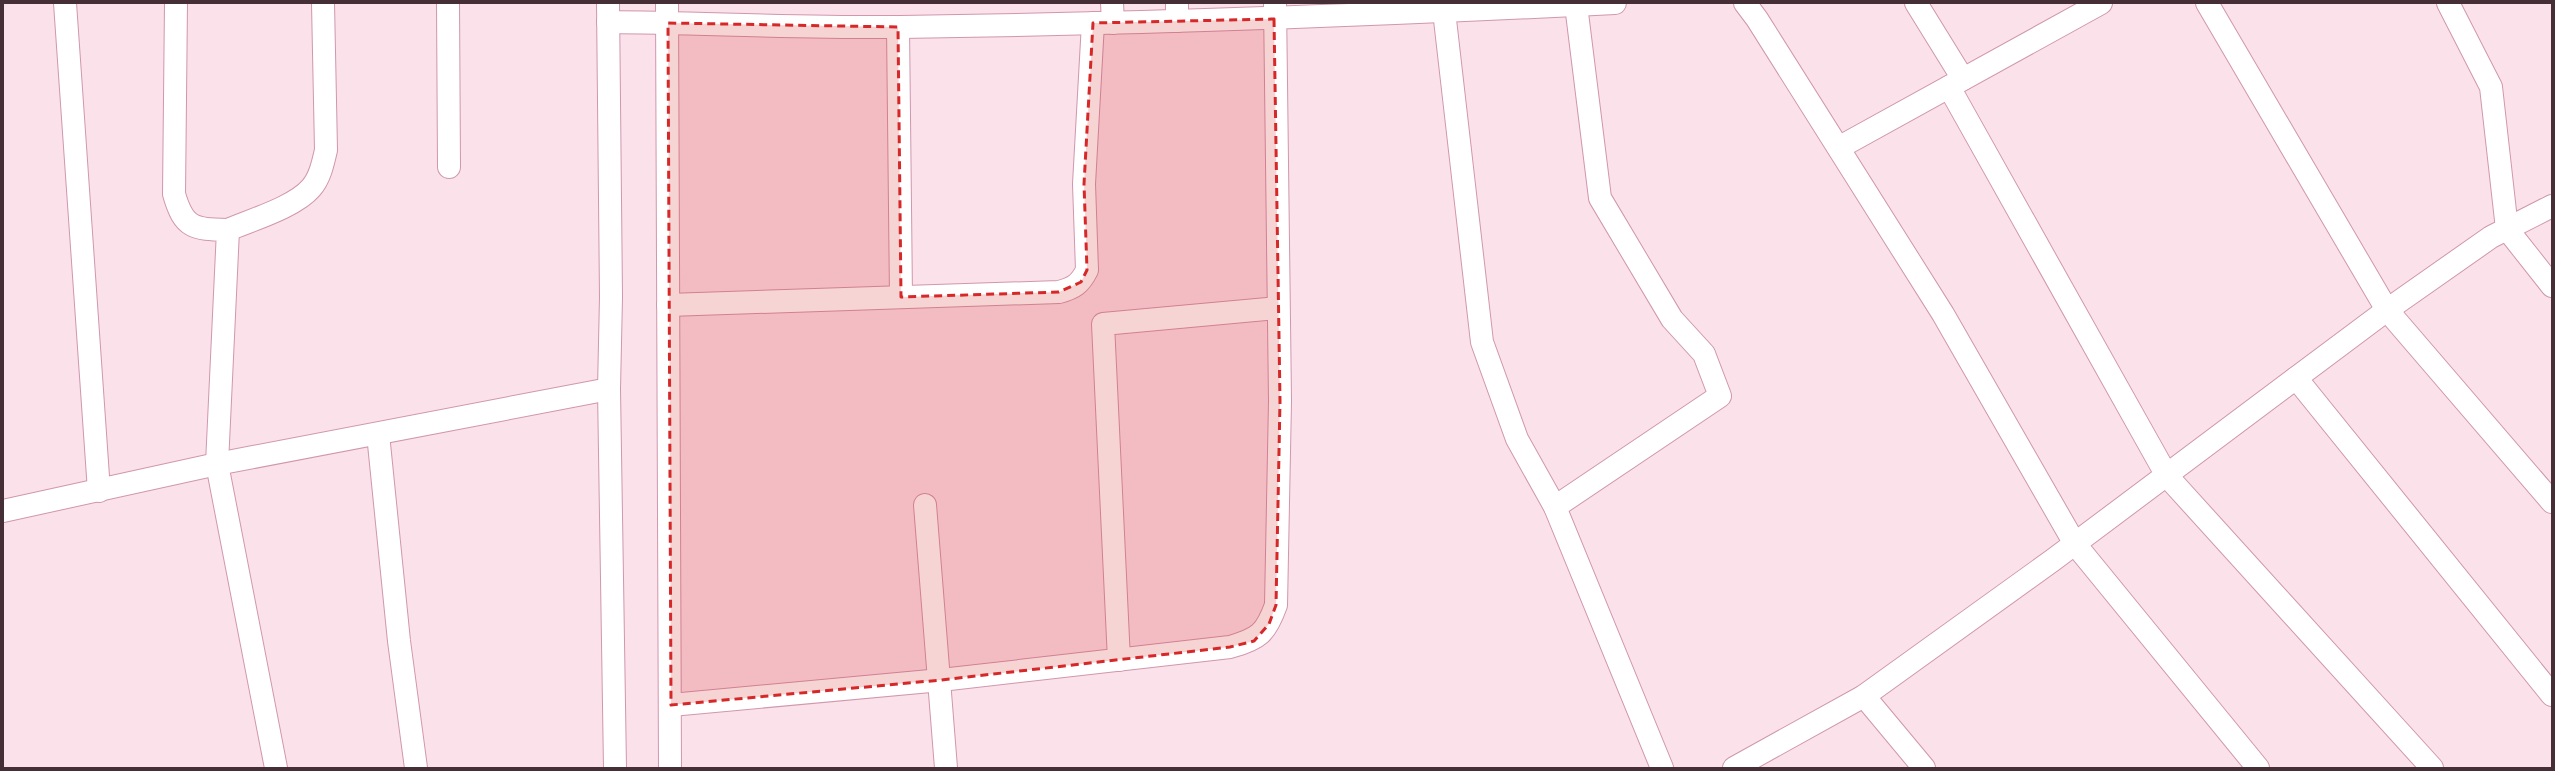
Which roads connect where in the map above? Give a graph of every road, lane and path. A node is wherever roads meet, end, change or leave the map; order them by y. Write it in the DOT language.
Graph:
graph roads {
  1 [pos="65,3"];
  2 [pos="176,3"];
  3 [pos="323,3"];
  4 [pos="448,3"];
  5 [pos="1614,3"];
  6 [pos="1745,3"];
  7 [pos="1916,3"];
  8 [pos="2101,3"];
  9 [pos="2207,3"];
  10 [pos="2448,3"];
  11 [pos="1576,5"];
  12 [pos="1482,6"];
  13 [pos="2077,9"];
  14 [pos="1275,11"];
  15 [pos="1444,11"];
  16 [pos="608,12"];
  17 [pos="1177,12"];
  18 [pos="668,13"];
  19 [pos="1106,16"];
  20 [pos="898,27"];
  21 [pos="1956,83"];
  22 [pos="1840,147"];
  23 [pos="449,167"];
  24 [pos="2552,206"];
  25 [pos="2506,229"];
  26 [pos="228,230"];
  27 [pos="2552,286"];
  28 [pos="901,297"];
  29 [pos="668,305"];
  30 [pos="1277,308"];
  31 [pos="2387,310"];
  32 [pos="2296,378"];
  33 [pos="609,389"];
  34 [pos="378,434"];
  35 [pos="217,464"];
  36 [pos="2167,476"];
  37 [pos="99,491"];
  38 [pos="2552,502"];
  39 [pos="925,505"];
  40 [pos="1555,507"];
  41 [pos="3,511"];
  42 [pos="2075,544"];
  43 [pos="1119,660"];
  44 [pos="941,680"];
  45 [pos="2552,694"];
  46 [pos="1864,696"];
  47 [pos="671,704"];
  48 [pos="276,768"];
  49 [pos="416,768"];
  50 [pos="615,768"];
  51 [pos="670,768"];
  52 [pos="946,768"];
  53 [pos="1662,768"];
  54 [pos="1734,768"];
  55 [pos="1924,768"];
  56 [pos="2258,768"];
  57 [pos="2432,768"];
  1 -- 37 [label="street"];
  2 -- 26 [label="street"];
  3 -- 26 [label="street"];
  4 -- 23 [label="street"];
  5 -- 11 [label="street"];
  6 -- 22 [label="street"];
  7 -- 21 [label="street"];
  8 -- 13 [label="street"];
  9 -- 31 [label="street"];
  10 -- 25 [label="street"];
  11 -- 12 [label="street"];
  11 -- 40 [label="street"];
  12 -- 15 [label="street"];
  13 -- 21 [label="street"];
  14 -- 15 [label="street"];
  14 -- 17 [label="street"];
  14 -- 30 [label="street"];
  15 -- 40 [label="street"];
  16 -- 18 [label="street"];
  16 -- 33 [label="street"];
  17 -- 19 [label="street"];
  18 -- 20 [label="street"];
  18 -- 29 [label="street"];
  19 -- 20 [label="street"];
  19 -- 28 [label="street"];
  20 -- 28 [label="street"];
  21 -- 22 [label="street"];
  21 -- 36 [label="street"];
  22 -- 42 [label="street"];
  24 -- 25 [label="street"];
  25 -- 27 [label="street"];
  25 -- 31 [label="street"];
  26 -- 35 [label="street"];
  28 -- 29 [label="street"];
  29 -- 47 [label="street"];
  30 -- 43 [label="street"];
  30 -- 43 [label="street"];
  31 -- 32 [label="street"];
  31 -- 38 [label="street"];
  32 -- 36 [label="street"];
  32 -- 45 [label="street"];
  33 -- 34 [label="street"];
  33 -- 50 [label="street"];
  34 -- 35 [label="street"];
  34 -- 49 [label="street"];
  35 -- 37 [label="street"];
  35 -- 48 [label="street"];
  36 -- 42 [label="street"];
  36 -- 57 [label="street"];
  37 -- 41 [label="street"];
  39 -- 44 [label="street"];
  40 -- 53 [label="street"];
  42 -- 46 [label="street"];
  42 -- 56 [label="street"];
  43 -- 44 [label="street"];
  44 -- 47 [label="street"];
  44 -- 52 [label="street"];
  46 -- 54 [label="street"];
  46 -- 55 [label="street"];
  47 -- 51 [label="street"];
}
